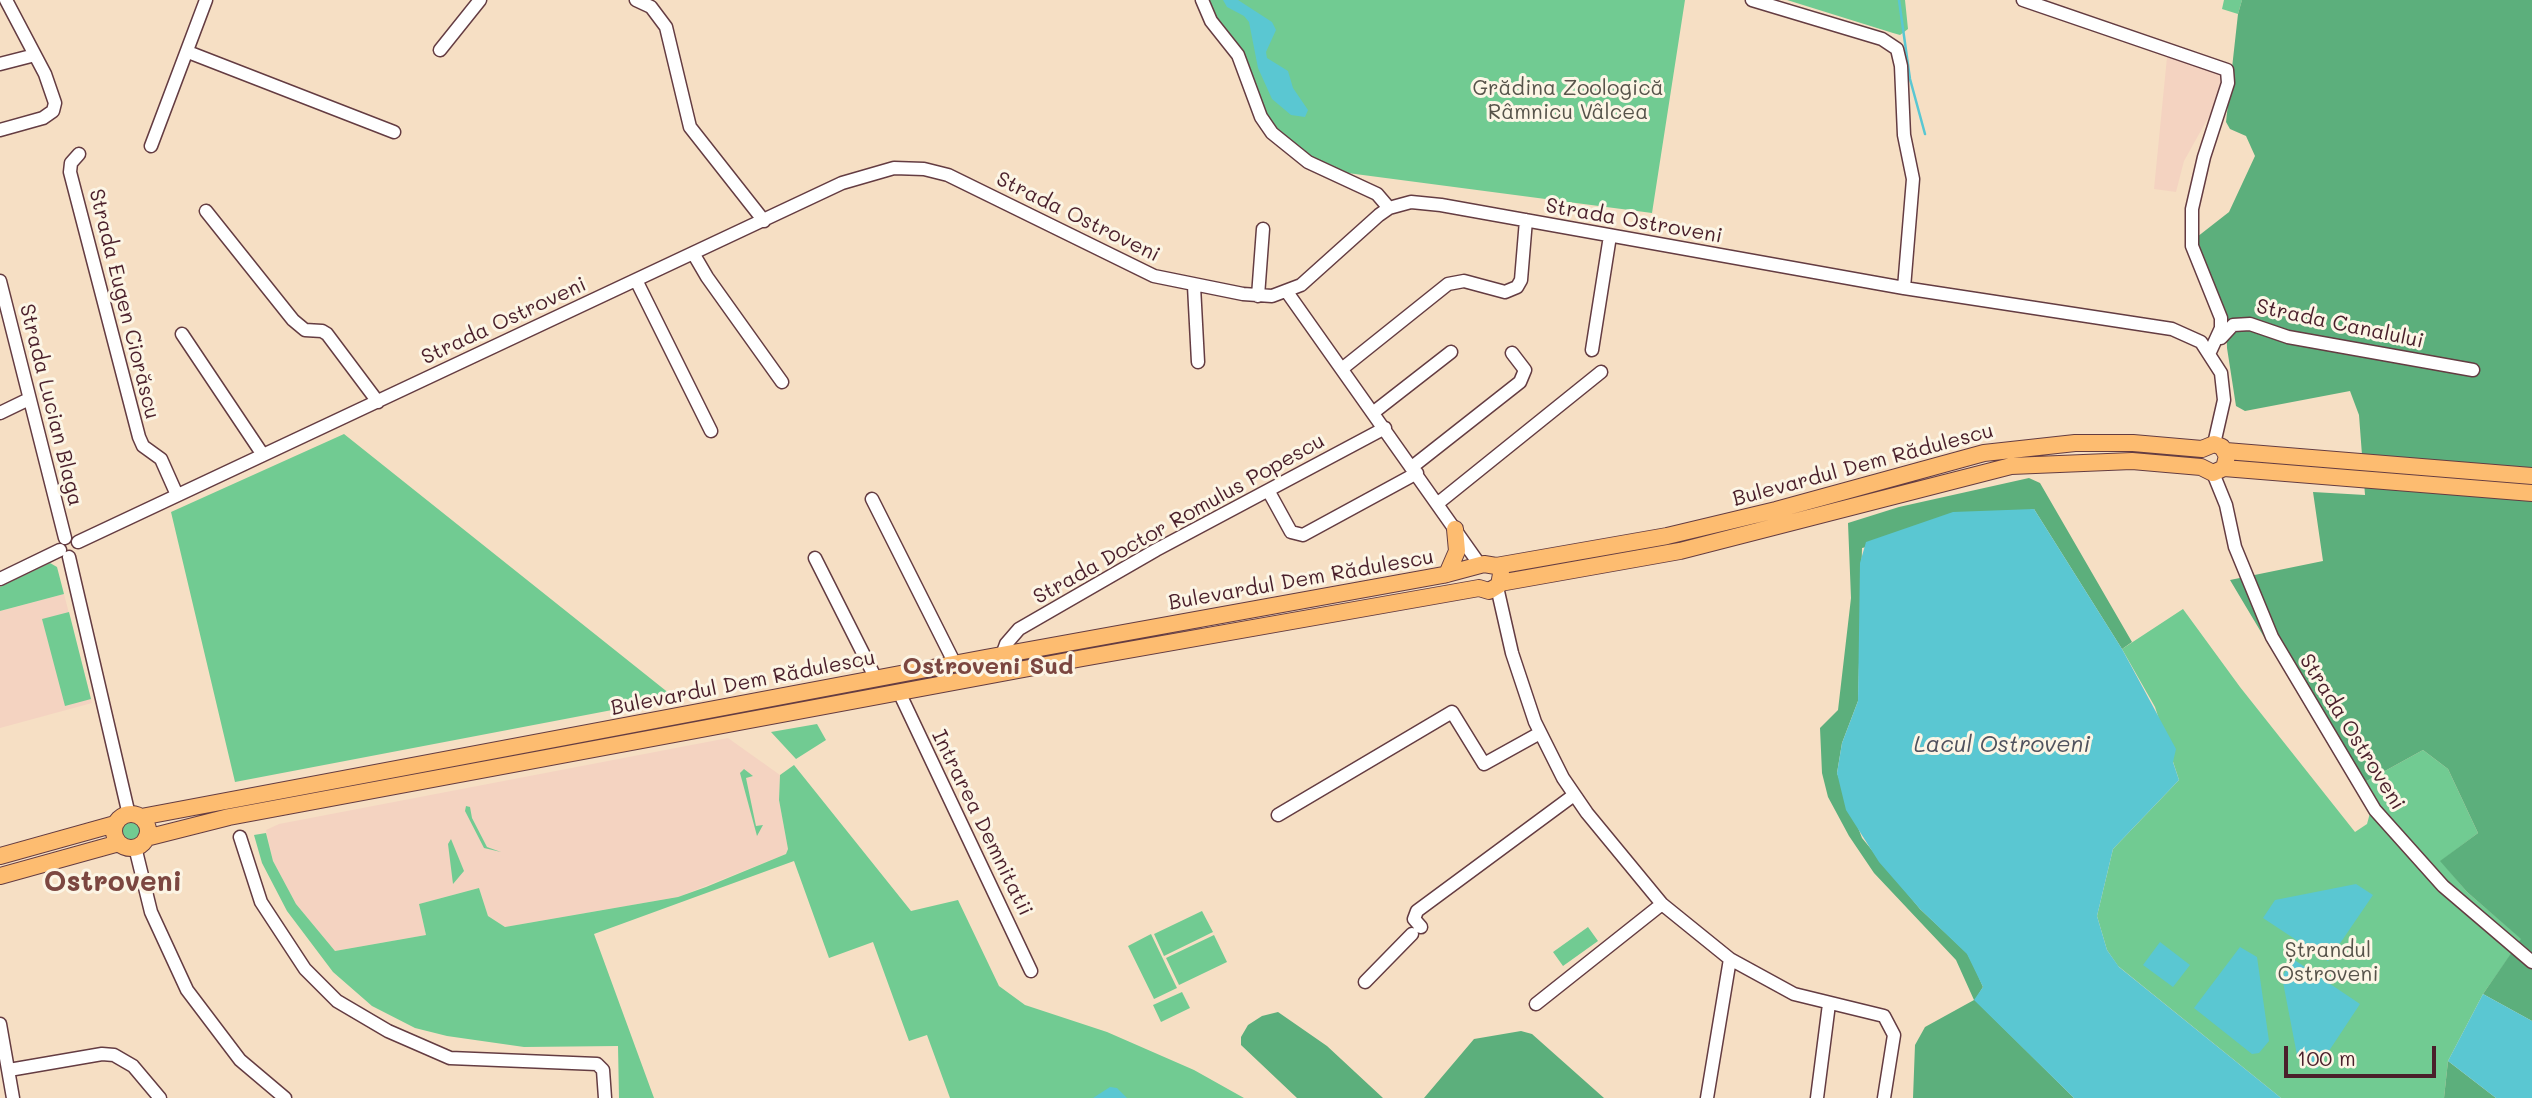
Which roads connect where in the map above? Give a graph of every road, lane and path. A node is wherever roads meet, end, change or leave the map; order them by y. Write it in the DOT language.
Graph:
graph roads {
  1 [pos="6,0"];
  2 [pos="206,0"];
  3 [pos="480,0"];
  4 [pos="636,0"];
  5 [pos="1202,0"];
  6 [pos="1752,0"];
  7 [pos="2023,0"];
  8 [pos="654,4"];
  9 [pos="440,50"];
  10 [pos="188,52"];
  11 [pos="35,55"];
  12 [pos="0,64"];
  13 [pos="0,130"];
  14 [pos="394,132"];
  15 [pos="151,146"];
  16 [pos="79,155"];
  17 [pos="1389,208"];
  18 [pos="206,211"];
  19 [pos="1526,220"];
  20 [pos="764,221"];
  21 [pos="1263,229"];
  22 [pos="1610,236"];
  23 [pos="693,253"];
  24 [pos="636,280"];
  25 [pos="0,281"];
  26 [pos="1194,286"];
  27 [pos="1904,288"];
  28 [pos="1287,292"];
  29 [pos="1258,296"];
  30 [pos="182,334"];
  31 [pos="1592,350"];
  32 [pos="1451,352"];
  33 [pos="2210,352"];
  34 [pos="1512,353"];
  35 [pos="1198,362"];
  36 [pos="1343,368"];
  37 [pos="2473,370"];
  38 [pos="1601,372"];
  39 [pos="782,382"];
  40 [pos="29,399"];
  41 [pos="378,402"];
  42 [pos="1374,411"];
  43 [pos="0,413"];
  44 [pos="1385,428"];
  45 [pos="711,431"];
  46 [pos="2217,448"];
  47 [pos="263,455"];
  48 [pos="2215,469"];
  49 [pos="1414,470"];
  50 [pos="2532,476"];
  51 [pos="1269,492"];
  52 [pos="2532,493"];
  53 [pos="177,495"];
  54 [pos="872,499"];
  55 [pos="1437,504"];
  56 [pos="1455,529"];
  57 [pos="64,549"];
  58 [pos="815,558"];
  59 [pos="1484,566"];
  60 [pos="1447,574"];
  61 [pos="0,579"];
  62 [pos="1491,587"];
  63 [pos="1002,655"];
  64 [pos="955,664"];
  65 [pos="876,679"];
  66 [pos="899,692"];
  67 [pos="717,717"];
  68 [pos="1540,733"];
  69 [pos="1574,795"];
  70 [pos="1278,815"];
  71 [pos="135,816"];
  72 [pos="115,824"];
  73 [pos="240,837"];
  74 [pos="133,843"];
  75 [pos="0,856"];
  76 [pos="0,876"];
  77 [pos="1662,904"];
  78 [pos="1730,959"];
  79 [pos="2532,962"];
  80 [pos="1031,971"];
  81 [pos="1365,982"];
  82 [pos="1536,1003"];
  83 [pos="1829,1004"];
  84 [pos="0,1024"];
  85 [pos="9,1070"];
  86 [pos="13,1098"];
  87 [pos="160,1098"];
  88 [pos="285,1098"];
  89 [pos="605,1098"];
  90 [pos="1706,1098"];
  91 [pos="1817,1098"];
  92 [pos="1885,1098"];
  1 -- 11 [label="street"];
  2 -- 10 [label="street"];
  3 -- 9 [label="street"];
  4 -- 8 [label="street"];
  5 -- 17 [label="street"];
  6 -- 27 [label="street"];
  7 -- 33 [label="street"];
  8 -- 20 [label="street"];
  10 -- 14 [label="street"];
  10 -- 15 [label="street"];
  11 -- 12 [label="street"];
  11 -- 13 [label="street"];
  16 -- 53 [label="street, Strada Eugen Ciorăscu"];
  17 -- 19 [label="street, Strada Ostroveni"];
  17 -- 28 [label="street, Strada Ostroveni"];
  18 -- 41 [label="street"];
  19 -- 22 [label="street, Strada Ostroveni"];
  19 -- 36 [label="street"];
  20 -- 23 [label="street, Strada Ostroveni"];
  20 -- 26 [label="street, Strada Ostroveni"];
  21 -- 29 [label="street"];
  22 -- 27 [label="street, Strada Ostroveni"];
  22 -- 31 [label="street"];
  23 -- 24 [label="street, Strada Ostroveni"];
  23 -- 39 [label="street"];
  24 -- 41 [label="street, Strada Ostroveni"];
  24 -- 45 [label="street"];
  25 -- 40 [label="street, Strada Lucian Blaga"];
  26 -- 29 [label="street, Strada Ostroveni"];
  26 -- 35 [label="street"];
  27 -- 33 [label="street, Strada Ostroveni"];
  28 -- 29 [label="street, Strada Ostroveni"];
  28 -- 36 [label="street"];
  30 -- 47 [label="street"];
  32 -- 42 [label="street"];
  33 -- 37 [label="street, Strada Canalului"];
  33 -- 46 [label="street"];
  34 -- 49 [label="street"];
  36 -- 42 [label="street"];
  38 -- 55 [label="street"];
  40 -- 43 [label="street"];
  40 -- 57 [label="street, Strada Lucian Blaga"];
  41 -- 47 [label="street, Strada Ostroveni"];
  42 -- 44 [label="street"];
  44 -- 49 [label="street"];
  44 -- 51 [label="street, Strada Doctor Romulus Popescu"];
  46 -- 48 [label="main road"];
  46 -- 48 [label="main road"];
  46 -- 50 [label="main road, Bulevardul Dem Rădulescu"];
  46 -- 59 [label="main road, Bulevardul Dem Rădulescu"];
  47 -- 53 [label="street, Strada Ostroveni"];
  48 -- 52 [label="main road, Bulevardul Dem Rădulescu"];
  48 -- 62 [label="main road, Bulevardul Dem Rădulescu"];
  48 -- 79 [label="street, Strada Ostroveni"];
  49 -- 51 [label="street"];
  49 -- 55 [label="street"];
  51 -- 63 [label="street, Strada Doctor Romulus Popescu"];
  53 -- 57 [label="street, Strada Ostroveni"];
  54 -- 64 [label="street"];
  55 -- 56 [label="street"];
  56 -- 59 [label="street"];
  56 -- 60 [label="main road"];
  57 -- 61 [label="street"];
  57 -- 71 [label="street, Strada Lucian Blaga"];
  58 -- 65 [label="street"];
  59 -- 60 [label="main road, Bulevardul Dem Rădulescu"];
  59 -- 62 [label="main road"];
  59 -- 62 [label="main road"];
  60 -- 63 [label="main road, Bulevardul Dem Rădulescu"];
  62 -- 66 [label="main road, Bulevardul Dem Rădulescu"];
  62 -- 68 [label="street"];
  63 -- 64 [label="main road, Bulevardul Dem Rădulescu"];
  64 -- 65 [label="main road, Bulevardul Dem Rădulescu"];
  65 -- 67 [label="main road, Bulevardul Dem Rădulescu"];
  66 -- 67 [label="main road, Bulevardul Dem Rădulescu"];
  66 -- 80 [label="street, Intrarea Demnitatii"];
  67 -- 71 [label="main road, Bulevardul Dem Rădulescu"];
  67 -- 74 [label="main road, Bulevardul Dem Rădulescu"];
  68 -- 69 [label="street"];
  68 -- 70 [label="street"];
  69 -- 77 [label="street"];
  69 -- 81 [label="street"];
  71 -- 72 [label="main road"];
  71 -- 74 [label="main road"];
  72 -- 74 [label="main road"];
  72 -- 75 [label="main road"];
  73 -- 89 [label="street"];
  74 -- 76 [label="main road, Bulevardul Dem Rădulescu"];
  74 -- 88 [label="street"];
  77 -- 78 [label="street"];
  77 -- 82 [label="street"];
  78 -- 83 [label="street"];
  78 -- 90 [label="street"];
  83 -- 91 [label="street"];
  83 -- 92 [label="street"];
  84 -- 85 [label="street"];
  85 -- 86 [label="street"];
  85 -- 87 [label="street"];
}
